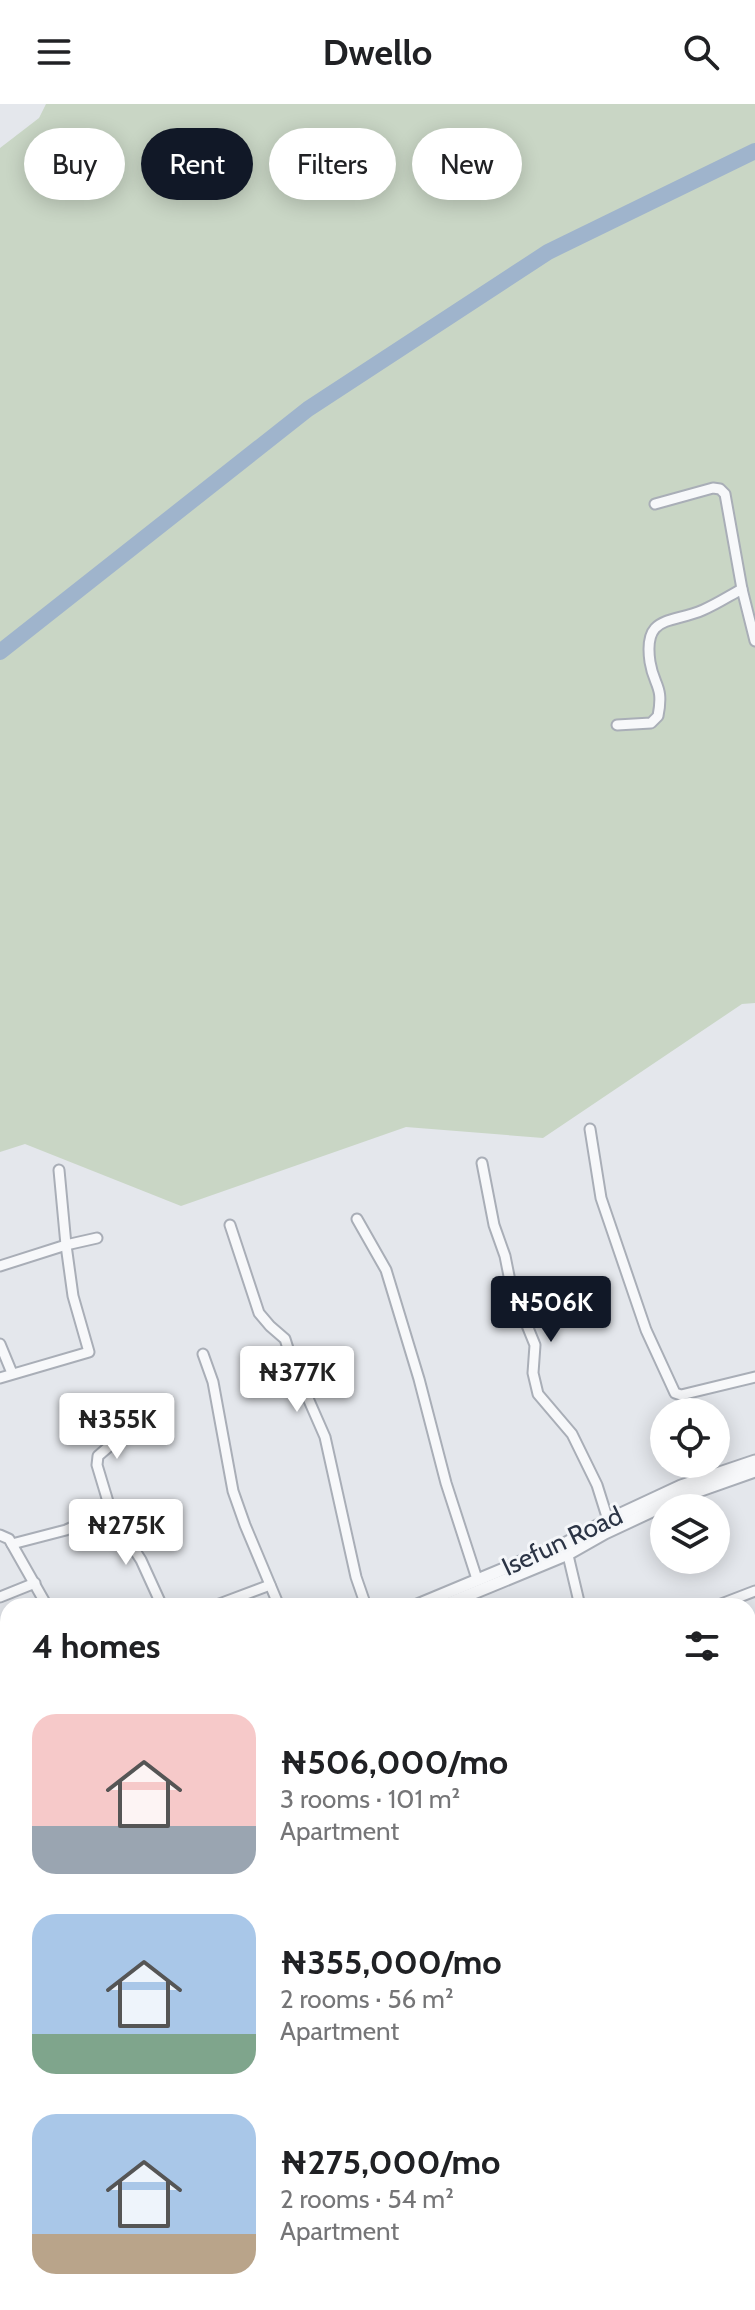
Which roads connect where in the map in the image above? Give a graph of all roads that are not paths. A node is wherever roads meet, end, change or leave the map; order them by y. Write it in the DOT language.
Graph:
graph roads {
  1 [pos="655,504"];
  2 [pos="743,592"];
  3 [pos="755,593"];
  4 [pos="755,641"];
  5 [pos="617,725"];
  6 [pos="590,1129"];
  7 [pos="482,1163"];
  8 [pos="59,1170"];
  9 [pos="357,1219"];
  10 [pos="230,1225"];
  11 [pos="97,1238"];
  12 [pos="66,1245"];
  13 [pos="0,1266"];
  14 [pos="0,1344"];
  15 [pos="203,1354"];
  16 [pos="12,1373"];
  17 [pos="755,1377"];
  18 [pos="0,1378"];
  19 [pos="111,1413"];
  20 [pos="755,1461"];
  21 [pos="755,1471"];
  22 [pos="112,1515"];
  23 [pos="608,1520"];
  24 [pos="0,1535"];
  25 [pos="12,1544"];
  26 [pos="567,1548"];
  27 [pos="477,1579"];
  28 [pos="35,1583"];
  29 [pos="270,1585"];
  30 [pos="0,1597"];
  31 [pos="43,1598"];
  32 [pos="158,1598"];
  33 [pos="235,1598"];
  34 [pos="276,1598"];
  35 [pos="363,1598"];
  36 [pos="433,1598"];
  37 [pos="459,1598"];
  38 [pos="578,1598"];
  1 -- 2 [label="street"];
  2 -- 3 [label="street"];
  2 -- 4 [label="street"];
  2 -- 5 [label="street"];
  6 -- 17 [label="street"];
  7 -- 23 [label="street"];
  8 -- 12 [label="street"];
  9 -- 27 [label="street"];
  10 -- 35 [label="street"];
  11 -- 12 [label="street"];
  12 -- 13 [label="street"];
  12 -- 16 [label="street"];
  14 -- 16 [label="street"];
  15 -- 29 [label="street"];
  16 -- 18 [label="street"];
  19 -- 22 [label="street"];
  20 -- 23 [label="street, Isefun Road"];
  21 -- 26 [label="street, Isefun Road"];
  22 -- 25 [label="street"];
  22 -- 32 [label="street"];
  23 -- 26 [label="street, Isefun Road"];
  24 -- 25 [label="street"];
  25 -- 28 [label="street"];
  26 -- 27 [label="street, Isefun Road"];
  26 -- 37 [label="street, Isefun Road"];
  26 -- 38 [label="street"];
  27 -- 36 [label="street, Isefun Road"];
  28 -- 30 [label="street"];
  28 -- 31 [label="street"];
  29 -- 33 [label="street"];
  29 -- 34 [label="street"];
}
